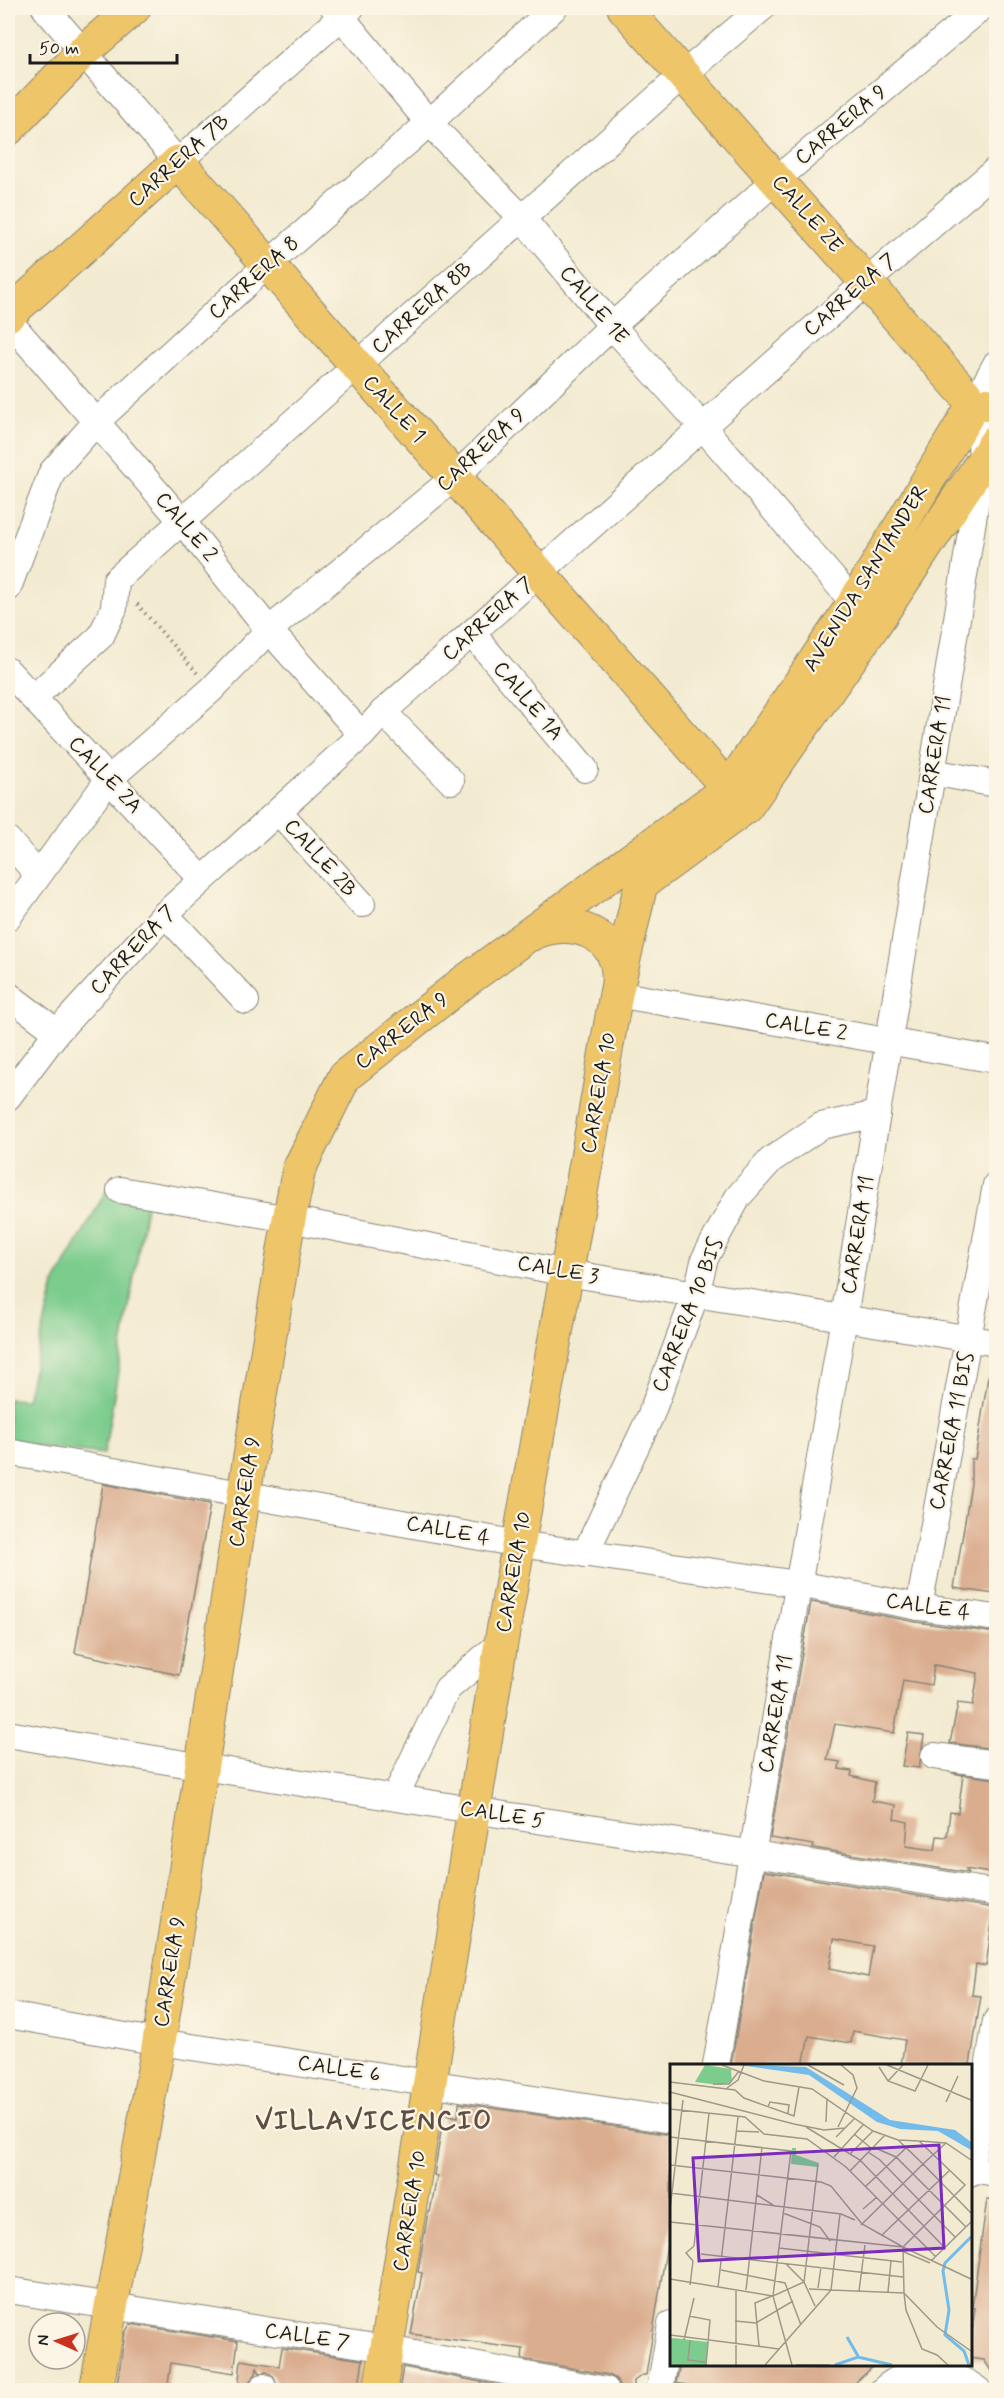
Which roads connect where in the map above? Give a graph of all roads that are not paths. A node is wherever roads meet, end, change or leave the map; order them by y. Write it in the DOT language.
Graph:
graph roads {
  1 [pos="45,8"];
  2 [pos="134,8"];
  3 [pos="554,8"];
  4 [pos="624,8"];
  5 [pos="762,8"];
  6 [pos="981,8"];
  7 [pos="342,10"];
  8 [pos="82,52"];
  9 [pos="684,73"];
  10 [pos="429,123"];
  11 [pos="8,129"];
  12 [pos="178,162"];
  13 [pos="996,170"];
  14 [pos="777,179"];
  15 [pos="522,218"];
  16 [pos="267,265"];
  17 [pos="865,282"];
  18 [pos="8,315"];
  19 [pos="8,320"];
  20 [pos="612,326"];
  21 [pos="996,364"];
  22 [pos="357,367"];
  23 [pos="985,405"];
  24 [pos="96,422"];
  25 [pos="702,426"];
  26 [pos="989,453"];
  27 [pos="455,477"];
  28 [pos="181,519"];
  29 [pos="541,572"];
  30 [pos="8,588"];
  31 [pos="854,603"];
  32 [pos="269,630"];
  33 [pos="472,633"];
  34 [pos="8,671"];
  35 [pos="33,699"];
  36 [pos="383,712"];
  37 [pos="362,735"];
  38 [pos="585,769"];
  39 [pos="932,772"];
  40 [pos="108,779"];
  41 [pos="451,782"];
  42 [pos="996,784"];
  43 [pos="737,798"];
  44 [pos="279,812"];
  45 [pos="8,840"];
  46 [pos="37,874"];
  47 [pos="202,879"];
  48 [pos="362,904"];
  49 [pos="165,914"];
  50 [pos="8,917"];
  51 [pos="523,938"];
  52 [pos="616,994"];
  53 [pos="8,995"];
  54 [pos="246,1000"];
  55 [pos="57,1032"];
  56 [pos="889,1041"];
  57 [pos="996,1060"];
  58 [pos="8,1097"];
  59 [pos="877,1114"];
  60 [pos="996,1185"];
  61 [pos="120,1190"];
  62 [pos="289,1219"];
  63 [pos="567,1273"];
  64 [pos="696,1293"];
  65 [pos="844,1318"];
  66 [pos="969,1338"];
  67 [pos="996,1343"];
  68 [pos="8,1452"];
  69 [pos="244,1493"];
  70 [pos="519,1544"];
  71 [pos="585,1554"];
  72 [pos="798,1584"];
  73 [pos="919,1607"];
  74 [pos="996,1618"];
  75 [pos="501,1643"];
  76 [pos="8,1734"];
  77 [pos="934,1756"];
  78 [pos="996,1764"];
  79 [pos="202,1768"];
  80 [pos="395,1797"];
  81 [pos="475,1812"];
  82 [pos="752,1852"];
  83 [pos="996,1893"];
  84 [pos="8,2015"];
  85 [pos="996,2021"];
  86 [pos="159,2042"];
  87 [pos="716,2064"];
  88 [pos="430,2083"];
  89 [pos="670,2120"];
  90 [pos="971,2164"];
  91 [pos="971,2170"];
  92 [pos="996,2173"];
  93 [pos="8,2290"];
  94 [pos="110,2307"];
  95 [pos="670,2330"];
  96 [pos="388,2349"];
  97 [pos="941,2368"];
  98 [pos="96,2391"];
  99 [pos="380,2391"];
  100 [pos="606,2391"];
  101 [pos="660,2391"];
  102 [pos="883,2391"];
  103 [pos="978,2391"];
  1 -- 8 [label="street, CALLE 1"];
  2 -- 8 [label="main road"];
  3 -- 10 [label="street, CARRERA 8"];
  4 -- 9 [label="main road, CALLE 2E"];
  5 -- 9 [label="street, CARRERA 8B"];
  6 -- 14 [label="street, CARRERA 9"];
  7 -- 10 [label="street, CALLE 1E"];
  7 -- 12 [label="street, CARRERA 7B"];
  8 -- 11 [label="main road"];
  8 -- 12 [label="street, CALLE 1"];
  9 -- 14 [label="main road, CALLE 2E"];
  9 -- 15 [label="street, CARRERA 8B"];
  10 -- 15 [label="street, CALLE 1E"];
  10 -- 16 [label="street, CARRERA 8"];
  12 -- 16 [label="main road, CALLE 1"];
  12 -- 18 [label="main road, CARRERA 7B"];
  13 -- 17 [label="street, CARRERA 7"];
  14 -- 17 [label="main road, CALLE 2E"];
  14 -- 20 [label="street, CARRERA 9"];
  15 -- 20 [label="street, CALLE 1E"];
  15 -- 22 [label="street, CARRERA 8B"];
  16 -- 22 [label="main road, CALLE 1"];
  16 -- 24 [label="street, CARRERA 8"];
  17 -- 23 [label="main road, CALLE 2E"];
  17 -- 25 [label="street, CARRERA 7"];
  19 -- 24 [label="street, CALLE 2"];
  20 -- 25 [label="street, CALLE 1E"];
  20 -- 27 [label="street, CARRERA 9"];
  21 -- 23 [label="street, AVENIDA SANTANDER"];
  22 -- 27 [label="main road, CALLE 1"];
  22 -- 28 [label="street, CARRERA 8B"];
  23 -- 26 [label="street, CARRERA 11"];
  23 -- 31 [label="main road, AVENIDA SANTANDER"];
  24 -- 28 [label="street, CALLE 2"];
  24 -- 30 [label="street, CARRERA 8"];
  25 -- 29 [label="street, CARRERA 7"];
  25 -- 31 [label="street, CALLE 1E"];
  26 -- 39 [label="street, CARRERA 11"];
  26 -- 43 [label="main road, AVENIDA SANTANDER"];
  27 -- 29 [label="main road, CALLE 1"];
  27 -- 32 [label="street, CARRERA 9"];
  28 -- 32 [label="street, CALLE 2"];
  28 -- 35 [label="street, CARRERA 8B"];
  29 -- 33 [label="street, CARRERA 7"];
  29 -- 43 [label="main road, CALLE 1"];
  31 -- 43 [label="main road, AVENIDA SANTANDER"];
  32 -- 37 [label="street, CALLE 2"];
  32 -- 40 [label="street, CARRERA 9"];
  33 -- 36 [label="street, CARRERA 7"];
  33 -- 38 [label="street, CALLE 1A"];
  34 -- 35 [label="street, CALLE 2A"];
  35 -- 40 [label="street, CALLE 2A"];
  36 -- 37 [label="street, CARRERA 7"];
  36 -- 41 [label="street"];
  37 -- 44 [label="street, CARRERA 7"];
  39 -- 42 [label="street"];
  39 -- 56 [label="street, CARRERA 11"];
  40 -- 46 [label="street, CARRERA 9"];
  40 -- 47 [label="street, CALLE 2A"];
  43 -- 51 [label="main road, CARRERA 9"];
  43 -- 52 [label="main road, CARRERA 10"];
  44 -- 47 [label="street, CARRERA 7"];
  44 -- 48 [label="street, CALLE 2B"];
  45 -- 46 [label="street"];
  46 -- 50 [label="street, CARRERA 9"];
  47 -- 49 [label="street, CARRERA 7"];
  49 -- 54 [label="street"];
  49 -- 55 [label="street, CARRERA 7"];
  51 -- 52 [label="main road"];
  51 -- 62 [label="main road, CARRERA 9"];
  52 -- 56 [label="street, CALLE 2"];
  52 -- 63 [label="main road, CARRERA 10"];
  53 -- 55 [label="street"];
  55 -- 58 [label="street, CARRERA 7"];
  56 -- 57 [label="street, CALLE 2"];
  56 -- 59 [label="street, CARRERA 11"];
  59 -- 64 [label="street, CARRERA 10 BIS"];
  59 -- 65 [label="street, CARRERA 11"];
  60 -- 66 [label="street, CARRERA 11 BIS"];
  61 -- 62 [label="street, CALLE 3"];
  62 -- 63 [label="street, CALLE 3"];
  62 -- 69 [label="main road, CARRERA 9"];
  63 -- 64 [label="street, CALLE 3"];
  63 -- 70 [label="main road, CARRERA 10"];
  64 -- 65 [label="street, CALLE 3"];
  64 -- 71 [label="street, CARRERA 10 BIS"];
  65 -- 66 [label="street, CALLE 3"];
  65 -- 72 [label="street, CARRERA 11"];
  66 -- 67 [label="street, CALLE 3"];
  66 -- 73 [label="street, CARRERA 11 BIS"];
  68 -- 69 [label="street, CALLE 4"];
  69 -- 70 [label="street, CALLE 4"];
  69 -- 79 [label="main road, CARRERA 9"];
  70 -- 71 [label="street, CALLE 4"];
  70 -- 75 [label="main road, CARRERA 10"];
  71 -- 72 [label="street, CALLE 4"];
  72 -- 73 [label="street, CALLE 4"];
  72 -- 82 [label="street, CARRERA 11"];
  73 -- 74 [label="street, CALLE 4"];
  75 -- 80 [label="street"];
  75 -- 81 [label="main road, CARRERA 10"];
  76 -- 79 [label="street, CALLE 5"];
  77 -- 78 [label="street"];
  79 -- 80 [label="street, CALLE 5"];
  79 -- 86 [label="main road, CARRERA 9"];
  80 -- 81 [label="street, CALLE 5"];
  81 -- 82 [label="street, CALLE 5"];
  81 -- 88 [label="main road, CARRERA 10"];
  82 -- 83 [label="street, CALLE 5"];
  82 -- 87 [label="street, CARRERA 11"];
  84 -- 86 [label="street, CALLE 6"];
  85 -- 90 [label="street"];
  86 -- 88 [label="street, CALLE 6"];
  86 -- 94 [label="main road, CARRERA 9"];
  88 -- 89 [label="street, CALLE 6"];
  88 -- 96 [label="main road, CARRERA 10"];
  91 -- 92 [label="street"];
  93 -- 94 [label="street, CALLE 7"];
  94 -- 96 [label="street, CALLE 7"];
  94 -- 98 [label="main road, CARRERA 9"];
  95 -- 101 [label="street"];
  96 -- 99 [label="main road, CARRERA 10"];
  96 -- 100 [label="street, CALLE 7"];
  97 -- 102 [label="street"];
  97 -- 103 [label="street"];
}
